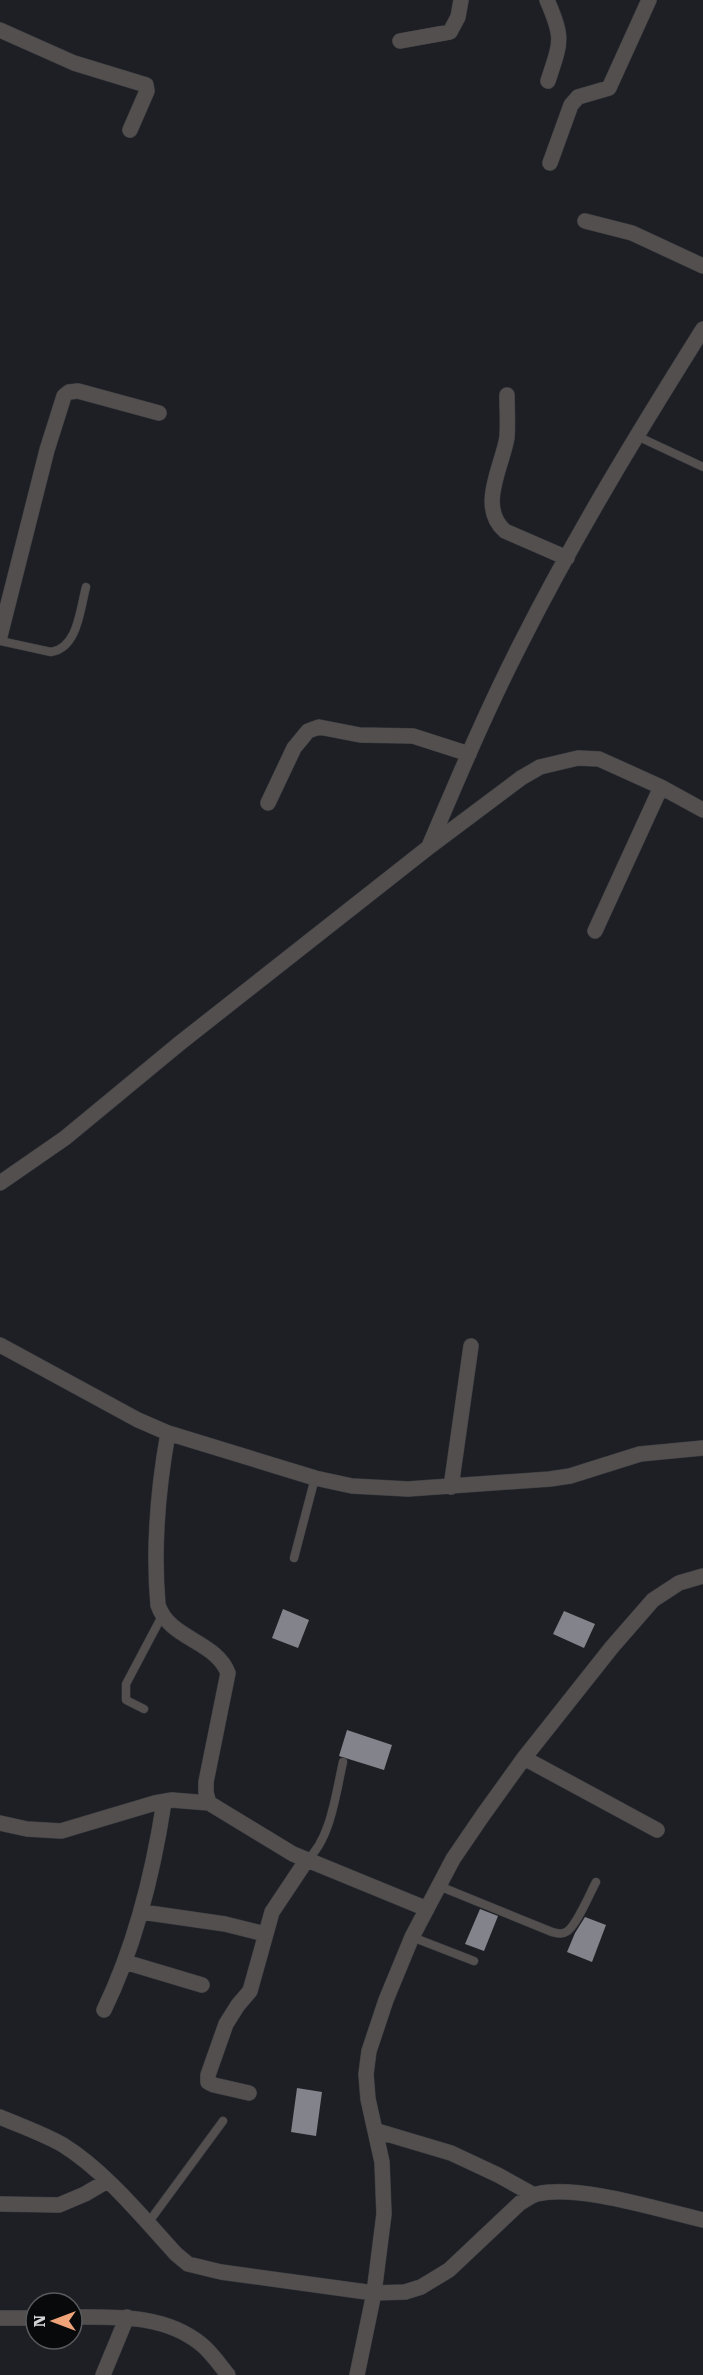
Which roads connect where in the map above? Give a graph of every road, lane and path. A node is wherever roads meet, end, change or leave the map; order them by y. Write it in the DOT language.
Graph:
graph roads {
  1 [pos="461,0"];
  2 [pos="547,0"];
  3 [pos="649,0"];
  4 [pos="0,30"];
  5 [pos="400,41"];
  6 [pos="548,81"];
  7 [pos="130,130"];
  8 [pos="550,163"];
  9 [pos="585,221"];
  10 [pos="703,266"];
  11 [pos="703,329"];
  12 [pos="507,395"];
  13 [pos="159,413"];
  14 [pos="638,436"];
  15 [pos="703,467"];
  16 [pos="567,558"];
  17 [pos="86,587"];
  18 [pos="0,636"];
  19 [pos="0,641"];
  20 [pos="469,754"];
  21 [pos="661,787"];
  22 [pos="268,803"];
  23 [pos="703,810"];
  24 [pos="429,847"];
  25 [pos="595,931"];
  26 [pos="0,1183"];
  27 [pos="0,1345"];
  28 [pos="471,1346"];
  29 [pos="168,1433"];
  30 [pos="703,1448"];
  31 [pos="315,1478"];
  32 [pos="451,1487"];
  33 [pos="294,1558"];
  34 [pos="703,1576"];
  35 [pos="162,1616"];
  36 [pos="144,1709"];
  37 [pos="524,1758"];
  38 [pos="343,1762"];
  39 [pos="164,1802"];
  40 [pos="209,1803"];
  41 [pos="0,1823"];
  42 [pos="657,1830"];
  43 [pos="306,1861"];
  44 [pos="596,1882"];
  45 [pos="439,1886"];
  46 [pos="427,1909"];
  47 [pos="142,1912"];
  48 [pos="265,1934"];
  49 [pos="412,1937"];
  50 [pos="125,1962"];
  51 [pos="474,1962"];
  52 [pos="202,1985"];
  53 [pos="104,2010"];
  54 [pos="249,2093"];
  55 [pos="0,2117"];
  56 [pos="223,2121"];
  57 [pos="377,2131"];
  58 [pos="107,2181"];
  59 [pos="534,2194"];
  60 [pos="0,2204"];
  61 [pos="703,2220"];
  62 [pos="148,2223"];
  63 [pos="374,2293"];
  64 [pos="127,2317"];
  65 [pos="0,2318"];
  66 [pos="24,2318"];
  67 [pos="84,2318"];
  68 [pos="103,2375"];
  69 [pos="228,2375"];
  70 [pos="357,2375"];
  1 -- 5 [label="street"];
  2 -- 6 [label="street"];
  3 -- 8 [label="street"];
  4 -- 7 [label="street"];
  9 -- 10 [label="street"];
  11 -- 14 [label="street"];
  12 -- 16 [label="street"];
  13 -- 18 [label="street"];
  14 -- 15 [label="lane"];
  14 -- 16 [label="street"];
  16 -- 20 [label="street"];
  17 -- 19 [label="lane"];
  20 -- 22 [label="street"];
  20 -- 24 [label="street"];
  21 -- 23 [label="street"];
  21 -- 24 [label="street"];
  21 -- 25 [label="street"];
  24 -- 26 [label="street"];
  27 -- 29 [label="street"];
  28 -- 32 [label="street"];
  29 -- 31 [label="street"];
  29 -- 35 [label="street"];
  30 -- 32 [label="street"];
  31 -- 32 [label="street"];
  31 -- 33 [label="lane"];
  34 -- 37 [label="street"];
  35 -- 36 [label="lane"];
  35 -- 40 [label="street"];
  37 -- 42 [label="street"];
  37 -- 45 [label="street"];
  38 -- 43 [label="lane"];
  39 -- 40 [label="street"];
  39 -- 41 [label="street"];
  39 -- 47 [label="street"];
  40 -- 43 [label="street"];
  43 -- 46 [label="street"];
  43 -- 48 [label="street"];
  44 -- 45 [label="lane"];
  45 -- 46 [label="street"];
  46 -- 49 [label="street"];
  47 -- 48 [label="street"];
  47 -- 50 [label="street"];
  48 -- 54 [label="street"];
  49 -- 51 [label="lane"];
  49 -- 57 [label="street"];
  50 -- 52 [label="street"];
  50 -- 53 [label="street"];
  55 -- 58 [label="street"];
  56 -- 62 [label="lane"];
  57 -- 59 [label="street"];
  57 -- 63 [label="street"];
  58 -- 60 [label="street"];
  58 -- 62 [label="street"];
  59 -- 61 [label="street"];
  59 -- 63 [label="street"];
  62 -- 63 [label="street"];
  63 -- 70 [label="street"];
  64 -- 67 [label="street"];
  64 -- 68 [label="street"];
  64 -- 69 [label="street"];
  65 -- 66 [label="street"];
}
